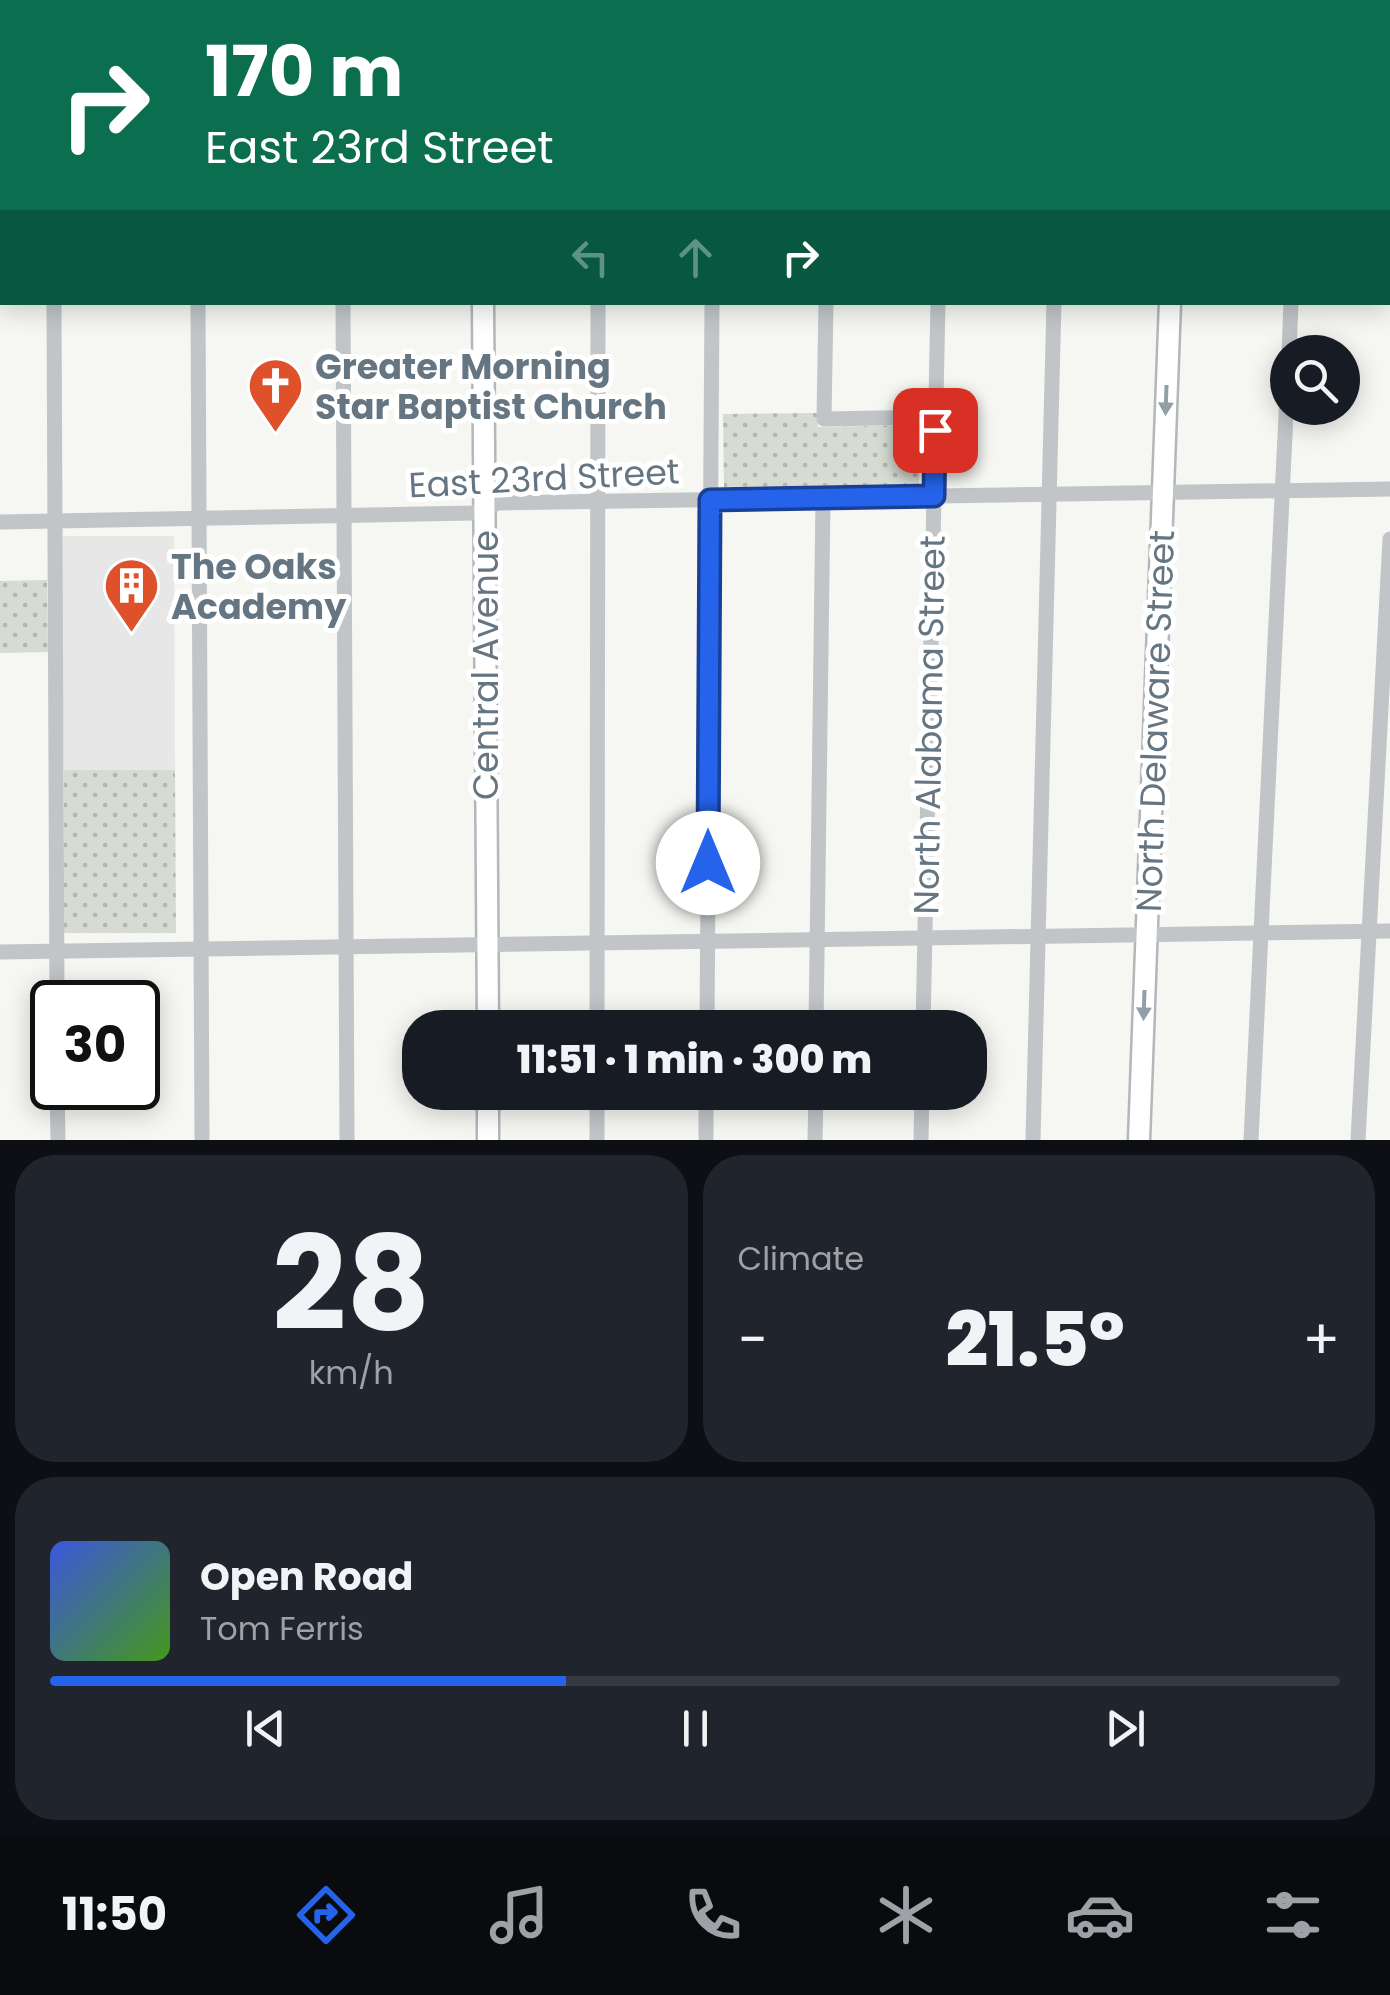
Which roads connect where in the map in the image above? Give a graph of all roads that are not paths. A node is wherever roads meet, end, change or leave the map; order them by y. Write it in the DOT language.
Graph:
graph roads {
  1 [pos="54,305"];
  2 [pos="198,305"];
  3 [pos="343,305"];
  4 [pos="483,305"];
  5 [pos="598,305"];
  6 [pos="712,305"];
  7 [pos="826,305"];
  8 [pos="938,305"];
  9 [pos="1054,305"];
  10 [pos="1170,305"];
  11 [pos="1291,305"];
  12 [pos="1290,335"];
  13 [pos="936,417"];
  14 [pos="1285,425"];
  15 [pos="1390,489"];
  16 [pos="1282,491"];
  17 [pos="1163,493"];
  18 [pos="1048,495"];
  19 [pos="934,496"];
  20 [pos="823,498"];
  21 [pos="710,500"];
  22 [pos="597,502"];
  23 [pos="484,508"];
  24 [pos="344,516"];
  25 [pos="200,519"];
  26 [pos="0,522"];
  27 [pos="54,522"];
  28 [pos="1390,539"];
  29 [pos="1369,931"];
  30 [pos="1390,931"];
  31 [pos="1260,933"];
  32 [pos="1147,936"];
  33 [pos="1037,938"];
  34 [pos="925,940"];
  35 [pos="817,942"];
  36 [pos="488,944"];
  37 [pos="707,944"];
  38 [pos="346,945"];
  39 [pos="597,945"];
  40 [pos="201,948"];
  41 [pos="57,951"];
  42 [pos="0,952"];
  43 [pos="57,980"];
  44 [pos="488,1010"];
  45 [pos="597,1010"];
  46 [pos="706,1010"];
  47 [pos="816,1010"];
  48 [pos="923,1010"];
  49 [pos="57,1110"];
  50 [pos="488,1110"];
  51 [pos="597,1110"];
  52 [pos="706,1110"];
  53 [pos="816,1110"];
  54 [pos="922,1110"];
  55 [pos="58,1140"];
  56 [pos="202,1140"];
  57 [pos="347,1140"];
  58 [pos="488,1140"];
  59 [pos="597,1140"];
  60 [pos="706,1140"];
  61 [pos="815,1140"];
  62 [pos="921,1140"];
  63 [pos="1033,1140"];
  64 [pos="1139,1140"];
  65 [pos="1251,1140"];
  66 [pos="1358,1140"];
  1 -- 27 [label="street"];
  2 -- 25 [label="street"];
  3 -- 24 [label="street"];
  4 -- 23 [label="main road, Central Avenue"];
  5 -- 22 [label="street"];
  6 -- 21 [label="street"];
  7 -- 13 [label="street"];
  8 -- 13 [label="street, North Alabama Street"];
  9 -- 18 [label="street"];
  10 -- 17 [label="main road, North Delaware Street, one-way"];
  11 -- 12 [label="street"];
  13 -- 19 [label="street, North Alabama Street"];
  14 -- 16 [label="street"];
  15 -- 16 [label="street, East 23rd Street"];
  16 -- 17 [label="street, East 23rd Street"];
  16 -- 31 [label="street"];
  17 -- 18 [label="street, East 23rd Street"];
  17 -- 32 [label="main road, North Delaware Street"];
  18 -- 19 [label="street, East 23rd Street"];
  18 -- 33 [label="street"];
  19 -- 20 [label="street, East 23rd Street"];
  19 -- 34 [label="street, North Alabama Street"];
  20 -- 21 [label="street, East 23rd Street"];
  20 -- 35 [label="street"];
  21 -- 22 [label="street, East 23rd Street"];
  21 -- 37 [label="street"];
  22 -- 23 [label="street, East 23rd Street"];
  22 -- 39 [label="street"];
  23 -- 24 [label="street, East 23rd Street"];
  23 -- 36 [label="main road, Central Avenue"];
  24 -- 25 [label="street, East 23rd Street"];
  24 -- 38 [label="street"];
  25 -- 27 [label="street, East 23rd Street"];
  25 -- 40 [label="street"];
  26 -- 27 [label="street, East 23rd Street"];
  27 -- 41 [label="street"];
  28 -- 29 [label="street"];
  29 -- 30 [label="street"];
  29 -- 31 [label="street"];
  29 -- 66 [label="street"];
  31 -- 32 [label="street"];
  31 -- 65 [label="street"];
  32 -- 33 [label="street"];
  32 -- 64 [label="main road, North Delaware Street, one-way"];
  33 -- 34 [label="street"];
  33 -- 63 [label="street"];
  34 -- 35 [label="street"];
  34 -- 48 [label="street, North Alabama Street"];
  35 -- 37 [label="street"];
  35 -- 47 [label="street"];
  36 -- 38 [label="street"];
  36 -- 39 [label="street"];
  36 -- 44 [label="main road, Central Avenue"];
  37 -- 39 [label="street"];
  37 -- 46 [label="street"];
  38 -- 40 [label="street"];
  38 -- 57 [label="street"];
  39 -- 45 [label="street"];
  40 -- 41 [label="street"];
  40 -- 56 [label="street"];
  41 -- 42 [label="street"];
  41 -- 43 [label="street"];
  49 -- 55 [label="street"];
  50 -- 58 [label="main road"];
  51 -- 59 [label="street"];
  52 -- 60 [label="street"];
  53 -- 61 [label="street"];
  54 -- 62 [label="street"];
}
